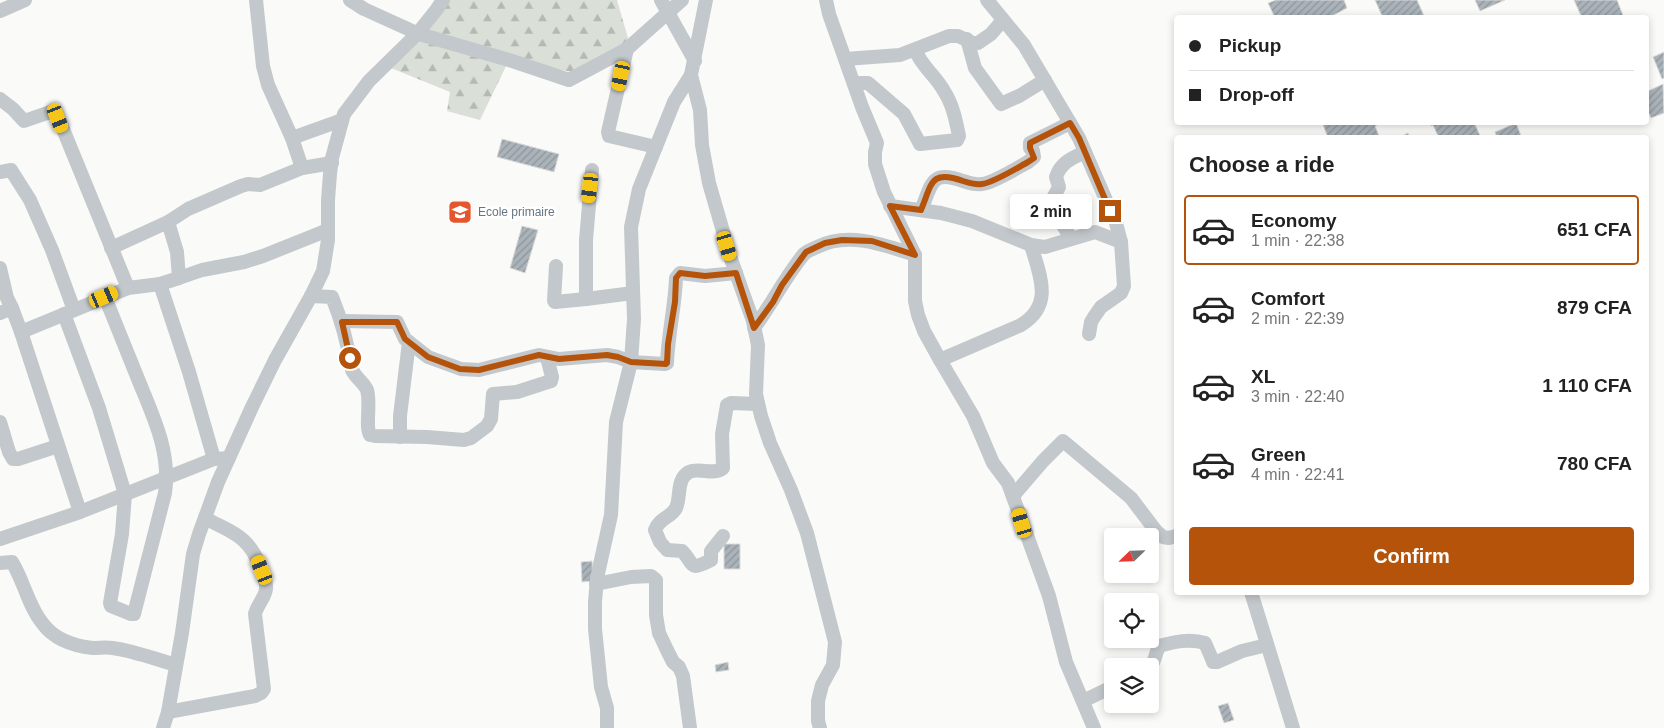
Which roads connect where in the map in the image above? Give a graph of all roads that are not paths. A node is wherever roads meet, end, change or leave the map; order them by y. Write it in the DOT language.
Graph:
graph roads {
  1 [pos="25,0"];
  2 [pos="256,0"];
  3 [pos="350,0"];
  4 [pos="443,0"];
  5 [pos="661,0"];
  6 [pos="682,0"];
  7 [pos="706,0"];
  8 [pos="826,0"];
  9 [pos="987,0"];
  10 [pos="4,6"];
  11 [pos="668,13"];
  12 [pos="1004,20"];
  13 [pos="417,34"];
  14 [pos="967,39"];
  15 [pos="627,49"];
  16 [pos="915,50"];
  17 [pos="845,59"];
  18 [pos="695,61"];
  19 [pos="691,76"];
  20 [pos="1045,80"];
  21 [pos="854,83"];
  22 [pos="0,99"];
  23 [pos="342,120"];
  24 [pos="1070,123"];
  25 [pos="292,138"];
  26 [pos="656,147"];
  27 [pos="1085,152"];
  28 [pos="332,163"];
  29 [pos="302,168"];
  30 [pos="592,170"];
  31 [pos="0,172"];
  32 [pos="890,206"];
  33 [pos="921,210"];
  34 [pos="168,222"];
  35 [pos="328,230"];
  36 [pos="1071,238"];
  37 [pos="1121,242"];
  38 [pos="1031,245"];
  39 [pos="111,248"];
  40 [pos="915,255"];
  41 [pos="556,266"];
  42 [pos="0,268"];
  43 [pos="736,273"];
  44 [pos="179,278"];
  45 [pos="160,284"];
  46 [pos="128,288"];
  47 [pos="633,293"];
  48 [pos="311,296"];
  49 [pos="104,297"];
  50 [pos="586,299"];
  51 [pos="6,311"];
  52 [pos="69,312"];
  53 [pos="342,322"];
  54 [pos="754,328"];
  55 [pos="21,332"];
  56 [pos="1089,334"];
  57 [pos="409,342"];
  58 [pos="547,357"];
  59 [pos="940,360"];
  60 [pos="631,362"];
  61 [pos="758,404"];
  62 [pos="0,422"];
  63 [pos="400,437"];
  64 [pos="58,446"];
  65 [pos="229,458"];
  66 [pos="214,459"];
  67 [pos="167,476"];
  68 [pos="125,494"];
  69 [pos="1013,496"];
  70 [pos="80,512"];
  71 [pos="205,518"];
  72 [pos="723,536"];
  73 [pos="1174,537"];
  74 [pos="0,539"];
  75 [pos="0,563"];
  76 [pos="596,584"];
  77 [pos="1252,595"];
  78 [pos="1267,645"];
  79 [pos="1155,658"];
  80 [pos="176,665"];
  81 [pos="1104,691"];
  82 [pos="1083,702"];
  83 [pos="168,712"];
  84 [pos="163,728"];
  85 [pos="607,728"];
  86 [pos="690,728"];
  87 [pos="820,728"];
  88 [pos="1094,728"];
  89 [pos="1293,728"];
  1 -- 10 [label="street"];
  2 -- 25 [label="street"];
  3 -- 13 [label="street"];
  4 -- 13 [label="street"];
  5 -- 11 [label="street"];
  6 -- 11 [label="street"];
  7 -- 18 [label="street"];
  8 -- 17 [label="street"];
  9 -- 12 [label="street"];
  11 -- 15 [label="street"];
  11 -- 18 [label="street"];
  12 -- 14 [label="street"];
  12 -- 20 [label="street"];
  13 -- 15 [label="street"];
  13 -- 23 [label="street"];
  14 -- 16 [label="street"];
  14 -- 20 [label="street"];
  15 -- 26 [label="street"];
  16 -- 17 [label="street"];
  16 -- 21 [label="street"];
  17 -- 21 [label="street"];
  18 -- 19 [label="street"];
  19 -- 26 [label="street"];
  19 -- 43 [label="street"];
  20 -- 24 [label="street"];
  21 -- 32 [label="street"];
  22 -- 39 [label="street"];
  23 -- 25 [label="street"];
  23 -- 28 [label="street"];
  24 -- 27 [label="street"];
  24 -- 33 [label="street"];
  25 -- 29 [label="street"];
  26 -- 47 [label="street"];
  27 -- 36 [label="street"];
  27 -- 37 [label="street"];
  28 -- 29 [label="street"];
  28 -- 35 [label="street"];
  29 -- 34 [label="street"];
  30 -- 50 [label="street"];
  31 -- 52 [label="street"];
  32 -- 33 [label="street"];
  32 -- 40 [label="street"];
  33 -- 38 [label="street"];
  34 -- 39 [label="street"];
  34 -- 44 [label="street"];
  35 -- 44 [label="street"];
  35 -- 48 [label="street"];
  36 -- 37 [label="street"];
  36 -- 38 [label="street"];
  37 -- 56 [label="street"];
  38 -- 59 [label="street"];
  39 -- 46 [label="street"];
  40 -- 54 [label="street"];
  40 -- 59 [label="street"];
  41 -- 50 [label="street"];
  42 -- 51 [label="street"];
  43 -- 54 [label="street"];
  43 -- 60 [label="street"];
  44 -- 45 [label="street"];
  45 -- 46 [label="street"];
  45 -- 66 [label="street"];
  46 -- 49 [label="street"];
  47 -- 50 [label="street"];
  47 -- 60 [label="street"];
  48 -- 53 [label="street"];
  48 -- 65 [label="street"];
  49 -- 52 [label="street"];
  49 -- 67 [label="street"];
  51 -- 55 [label="street"];
  52 -- 55 [label="street"];
  52 -- 68 [label="street"];
  53 -- 57 [label="street"];
  53 -- 63 [label="street"];
  54 -- 61 [label="street"];
  55 -- 64 [label="street"];
  57 -- 58 [label="street"];
  57 -- 63 [label="street"];
  58 -- 60 [label="street"];
  58 -- 63 [label="street"];
  59 -- 69 [label="street"];
  60 -- 76 [label="street"];
  61 -- 72 [label="street"];
  61 -- 87 [label="street"];
  62 -- 64 [label="street"];
  64 -- 70 [label="street"];
  65 -- 66 [label="street"];
  65 -- 71 [label="street"];
  66 -- 67 [label="street"];
  67 -- 68 [label="street"];
  67 -- 68 [label="street"];
  68 -- 70 [label="street"];
  69 -- 73 [label="street"];
  69 -- 82 [label="street"];
  70 -- 74 [label="street"];
  71 -- 80 [label="street"];
  71 -- 83 [label="street"];
  75 -- 80 [label="street"];
  76 -- 85 [label="street"];
  76 -- 86 [label="street"];
  77 -- 78 [label="street"];
  78 -- 79 [label="street"];
  78 -- 89 [label="street"];
  80 -- 83 [label="street"];
  81 -- 82 [label="street"];
  82 -- 88 [label="street"];
  83 -- 84 [label="street"];
}
